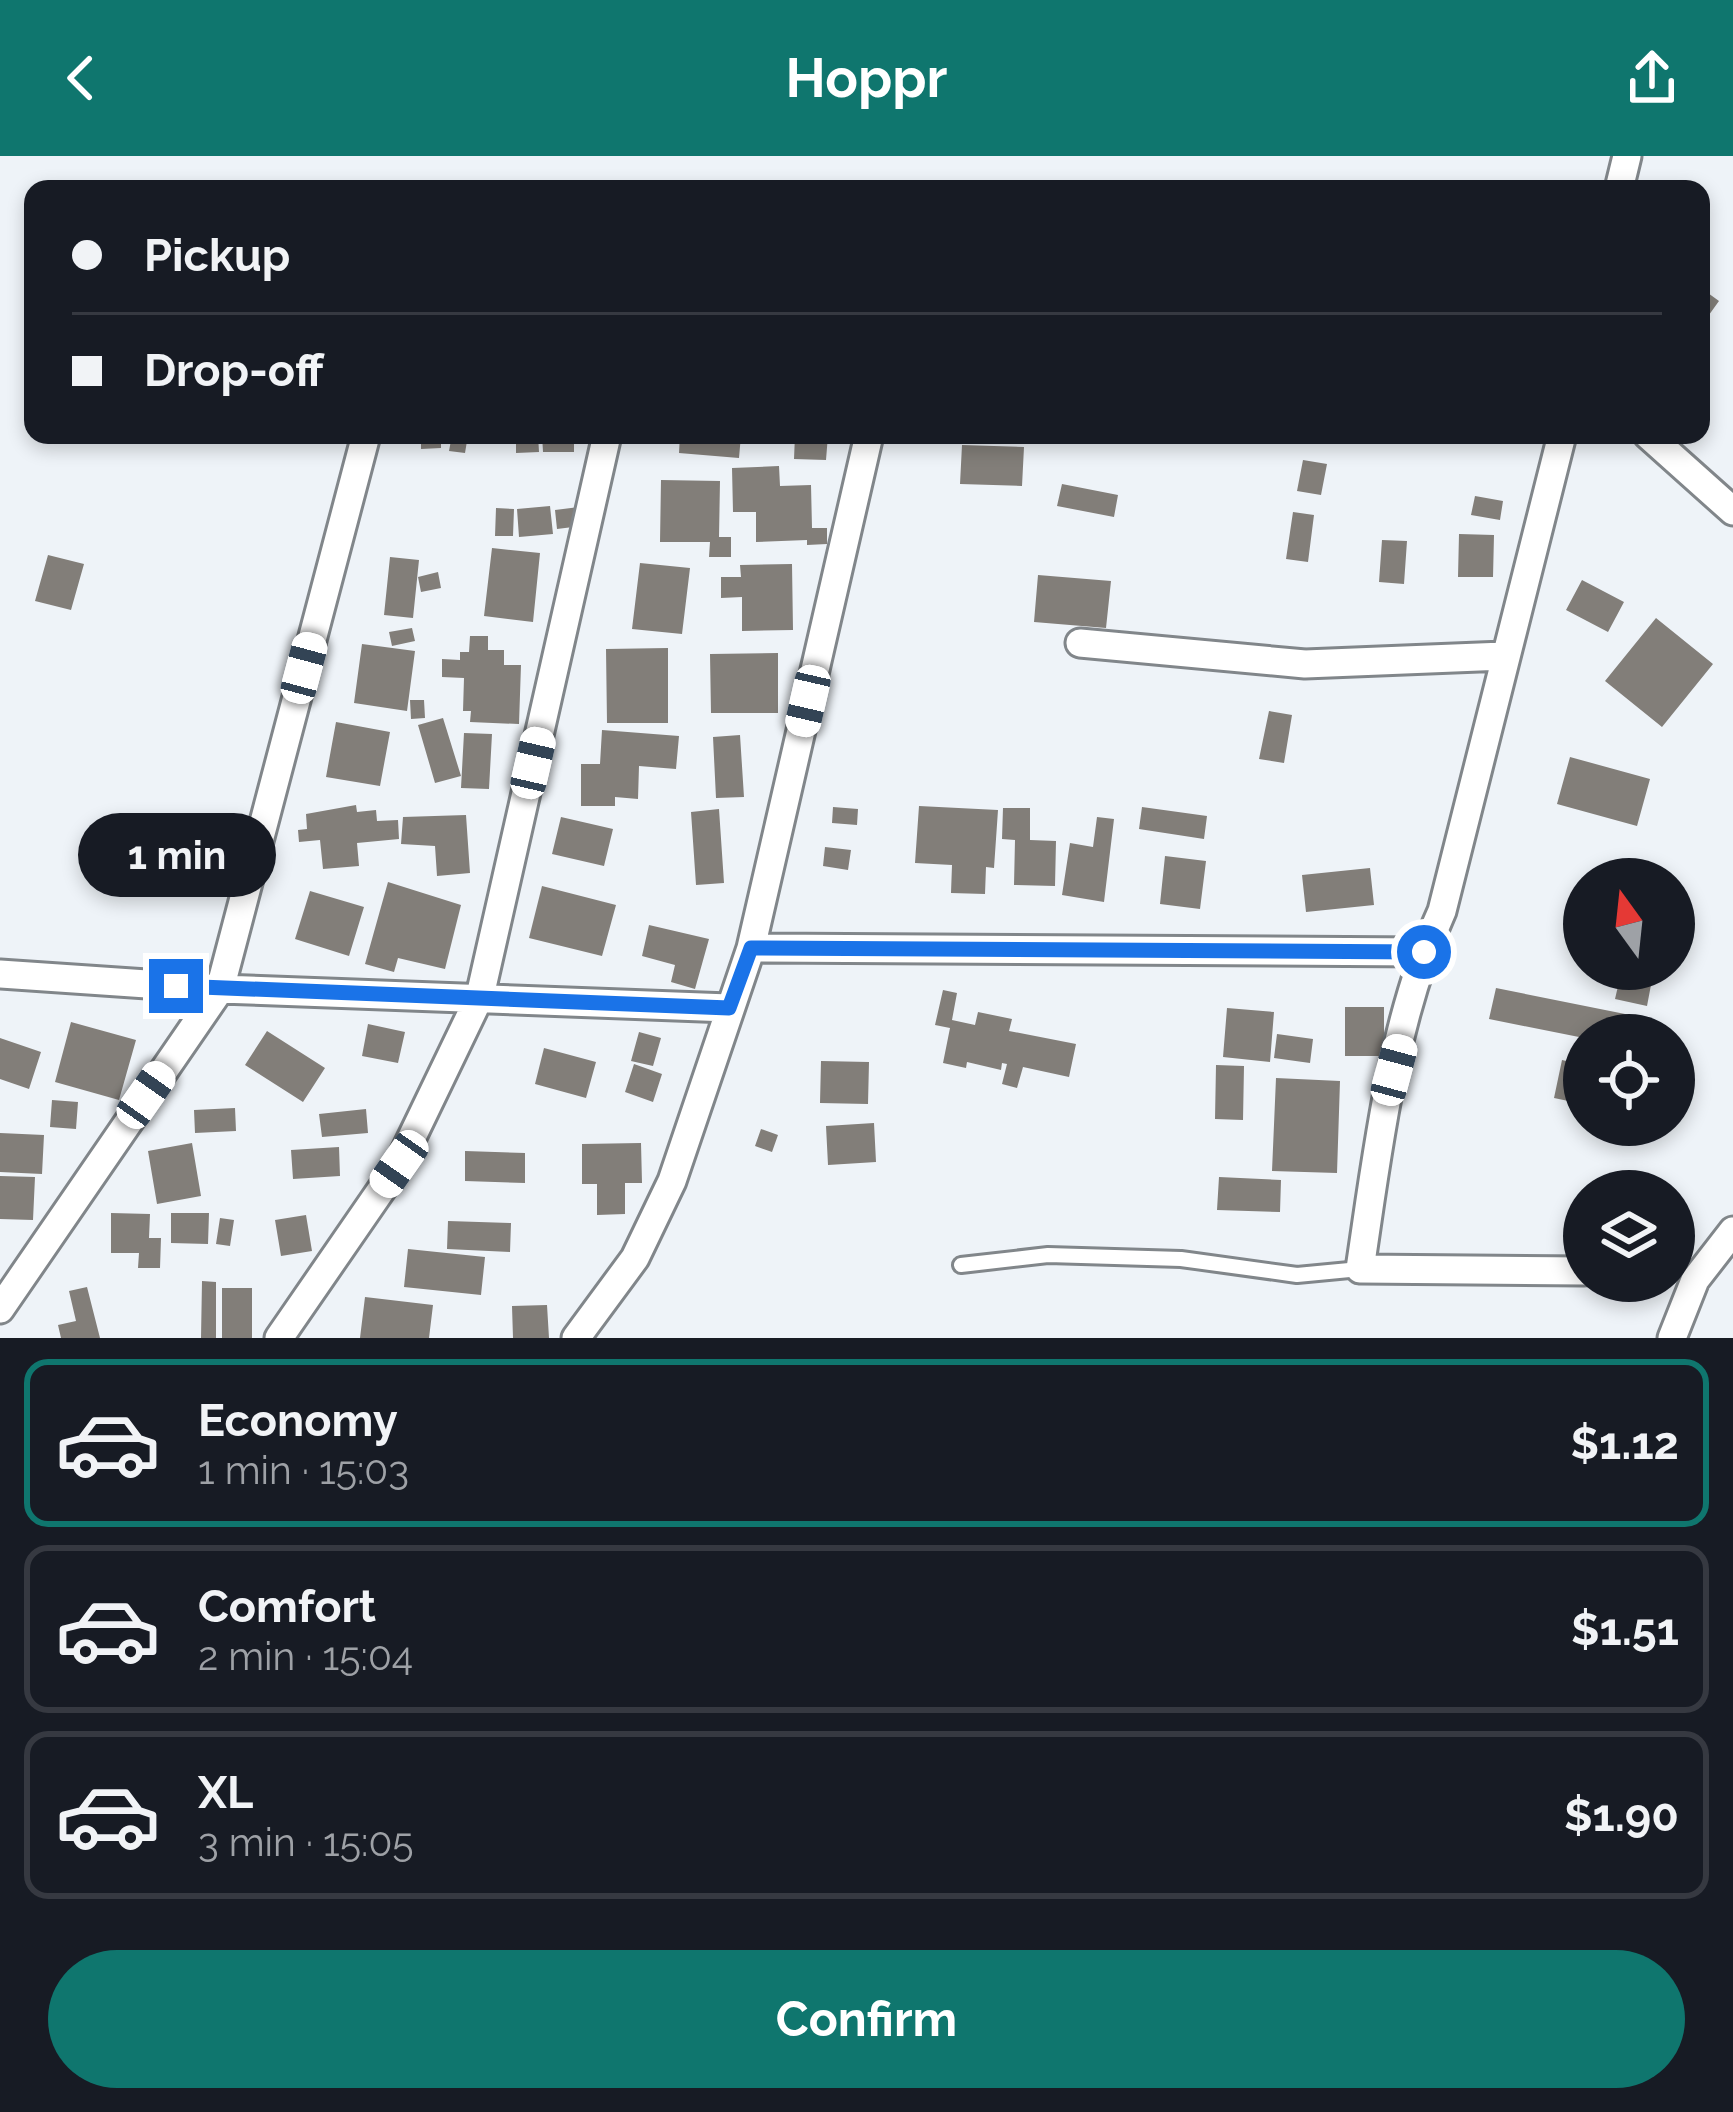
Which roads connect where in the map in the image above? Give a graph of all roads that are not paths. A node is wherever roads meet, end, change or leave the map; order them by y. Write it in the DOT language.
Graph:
graph roads {
  1 [pos="364,444"];
  2 [pos="605,444"];
  3 [pos="867,444"];
  4 [pos="1560,444"];
  5 [pos="1658,444"];
  6 [pos="1733,512"];
  7 [pos="1080,643"];
  8 [pos="1504,656"];
  9 [pos="751,948"];
  10 [pos="1424,952"];
  11 [pos="0,974"];
  12 [pos="220,988"];
  13 [pos="480,996"];
  14 [pos="729,1008"];
  15 [pos="1733,1232"];
  16 [pos="961,1265"];
  17 [pos="1360,1269"];
  18 [pos="1704,1269"];
  19 [pos="1563,1271"];
  20 [pos="0,1309"];
  21 [pos="279,1338"];
  22 [pos="576,1338"];
  23 [pos="1672,1338"];
  1 -- 12 [label="street"];
  2 -- 13 [label="street"];
  3 -- 9 [label="street"];
  4 -- 8 [label="street"];
  5 -- 6 [label="street"];
  7 -- 8 [label="street"];
  8 -- 10 [label="street"];
  9 -- 10 [label="street"];
  9 -- 14 [label="street"];
  10 -- 17 [label="street"];
  11 -- 12 [label="street"];
  12 -- 13 [label="street"];
  12 -- 20 [label="street"];
  13 -- 14 [label="street"];
  13 -- 21 [label="street"];
  14 -- 22 [label="street"];
  15 -- 18 [label="street"];
  16 -- 17 [label="lane"];
  17 -- 19 [label="street"];
  18 -- 23 [label="street"];
}
